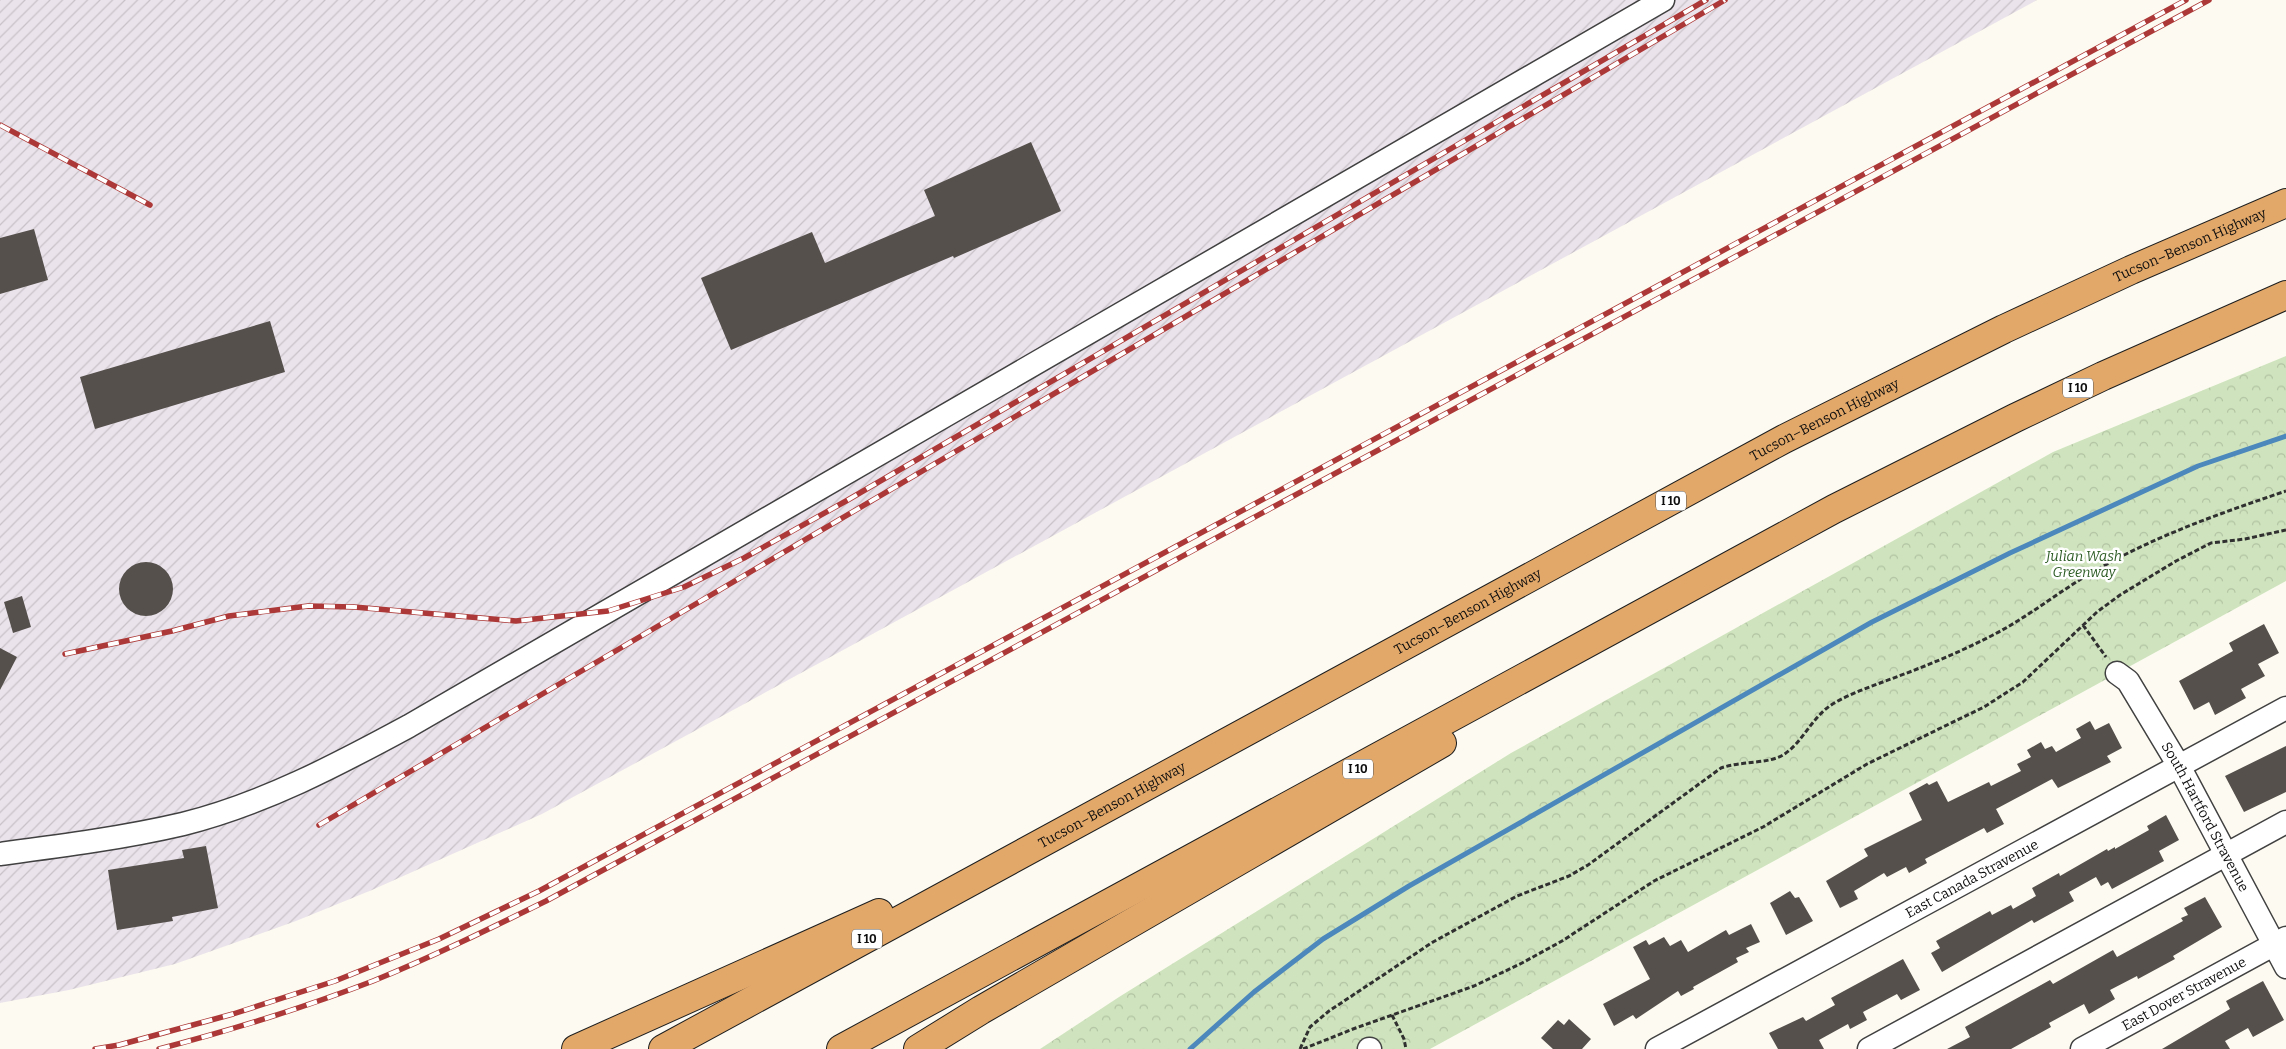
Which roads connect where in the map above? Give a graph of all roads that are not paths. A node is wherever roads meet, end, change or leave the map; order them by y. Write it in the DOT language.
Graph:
graph roads {
  1 [pos="1664,0"];
  2 [pos="2286,203"];
  3 [pos="2286,295"];
  4 [pos="1874,489"];
  5 [pos="2117,674"];
  6 [pos="2286,708"];
  7 [pos="2179,766"];
  8 [pos="2286,822"];
  9 [pos="1070,828"];
  10 [pos="0,854"];
  11 [pos="2226,854"];
  12 [pos="2280,941"];
  13 [pos="2286,967"];
  14 [pos="576,1049"];
  15 [pos="663,1049"];
  16 [pos="841,1049"];
  17 [pos="918,1049"];
  18 [pos="1657,1049"];
  19 [pos="1869,1049"];
  20 [pos="2082,1049"];
  1 -- 10 [label="street"];
  2 -- 9 [label="highway, Tucson–Benson Highway / I 10"];
  3 -- 4 [label="highway, I 10"];
  4 -- 16 [label="highway, I 10"];
  4 -- 17 [label="highway"];
  5 -- 7 [label="street, South Hartford Stravenue"];
  6 -- 7 [label="street, East Canada Stravenue"];
  7 -- 11 [label="street, South Hartford Stravenue"];
  7 -- 18 [label="street, East Canada Stravenue"];
  8 -- 11 [label="street"];
  9 -- 14 [label="highway"];
  9 -- 15 [label="highway, Tucson–Benson Highway / I 10"];
  11 -- 12 [label="street, South Hartford Stravenue"];
  11 -- 19 [label="street"];
  12 -- 13 [label="street, South Hartford Stravenue"];
  12 -- 20 [label="street, East Dover Stravenue"];
}
